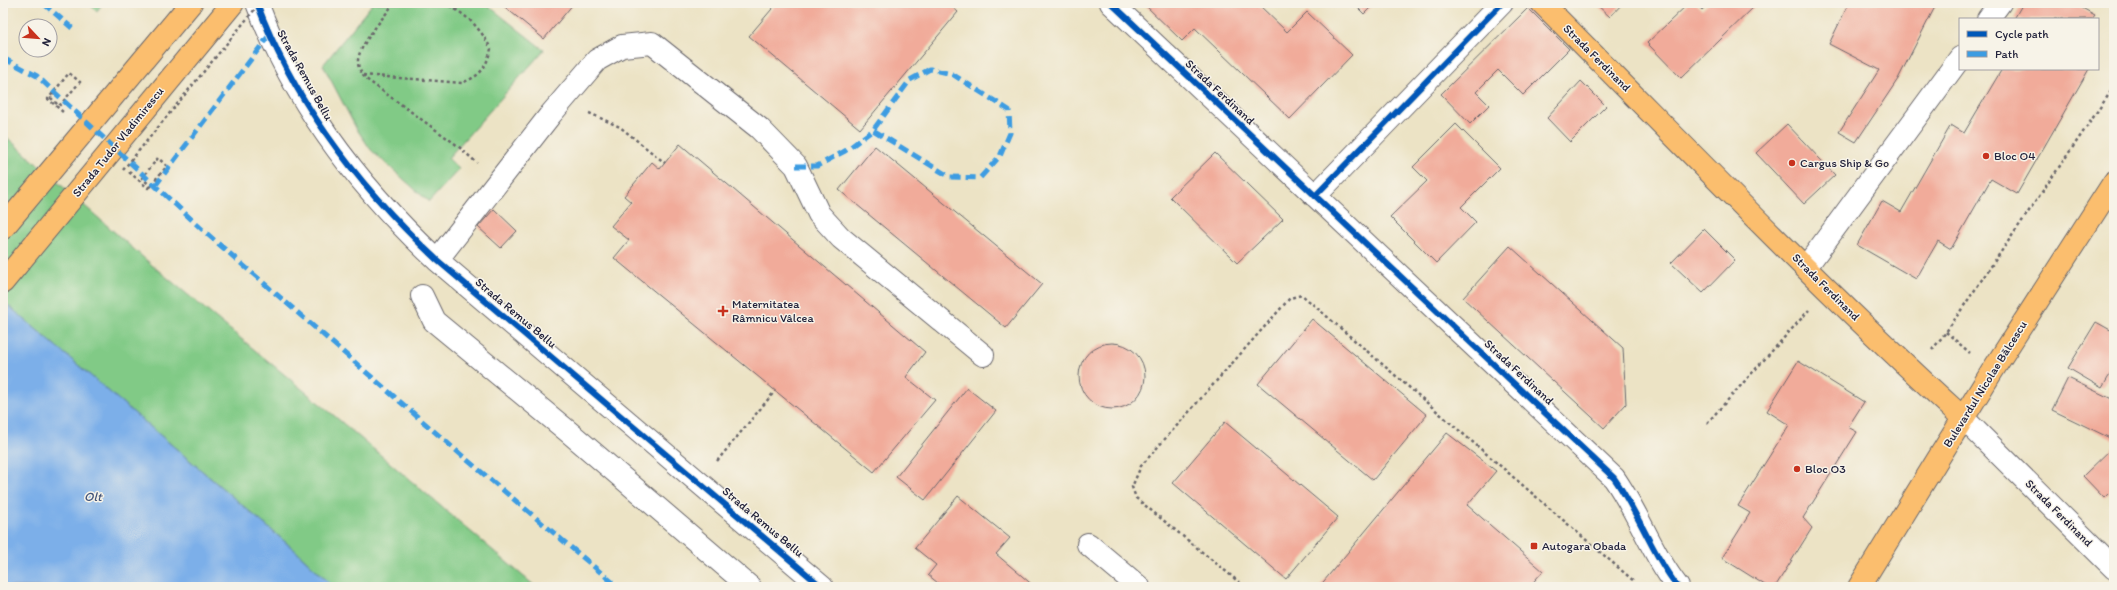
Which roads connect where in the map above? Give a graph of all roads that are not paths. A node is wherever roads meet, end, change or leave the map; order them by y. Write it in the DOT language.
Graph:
graph roads {
  1 [pos="191,3"];
  2 [pos="233,3"];
  3 [pos="258,3"];
  4 [pos="1111,3"];
  5 [pos="1502,3"];
  6 [pos="1542,3"];
  7 [pos="2000,3"];
  8 [pos="1989,18"];
  9 [pos="1959,59"];
  10 [pos="2114,182"];
  11 [pos="1315,196"];
  12 [pos="3,228"];
  13 [pos="437,260"];
  14 [pos="1806,267"];
  15 [pos="3,282"];
  16 [pos="422,296"];
  17 [pos="983,355"];
  18 [pos="1962,418"];
  19 [pos="1088,544"];
  20 [pos="2114,568"];
  21 [pos="750,587"];
  22 [pos="822,587"];
  23 [pos="1139,587"];
  24 [pos="1678,587"];
  25 [pos="1859,587"];
  1 -- 12 [label="main road"];
  2 -- 15 [label="main road, Strada Tudor Vladimirescu"];
  3 -- 13 [label="street, Strada Remus Bellu"];
  4 -- 11 [label="street, Strada Ferdinand"];
  5 -- 11 [label="street"];
  6 -- 14 [label="main road, Strada Ferdinand"];
  7 -- 8 [label="street"];
  9 -- 14 [label="street"];
  10 -- 18 [label="main road, Bulevardul Nicolae Bălcescu"];
  11 -- 24 [label="street, Strada Ferdinand"];
  13 -- 17 [label="street"];
  13 -- 22 [label="street, Strada Remus Bellu"];
  14 -- 18 [label="main road, Strada Ferdinand"];
  16 -- 21 [label="street"];
  18 -- 20 [label="street, Strada Ferdinand"];
  18 -- 25 [label="main road, Bulevardul Nicolae Bălcescu"];
  19 -- 23 [label="street"];
}
